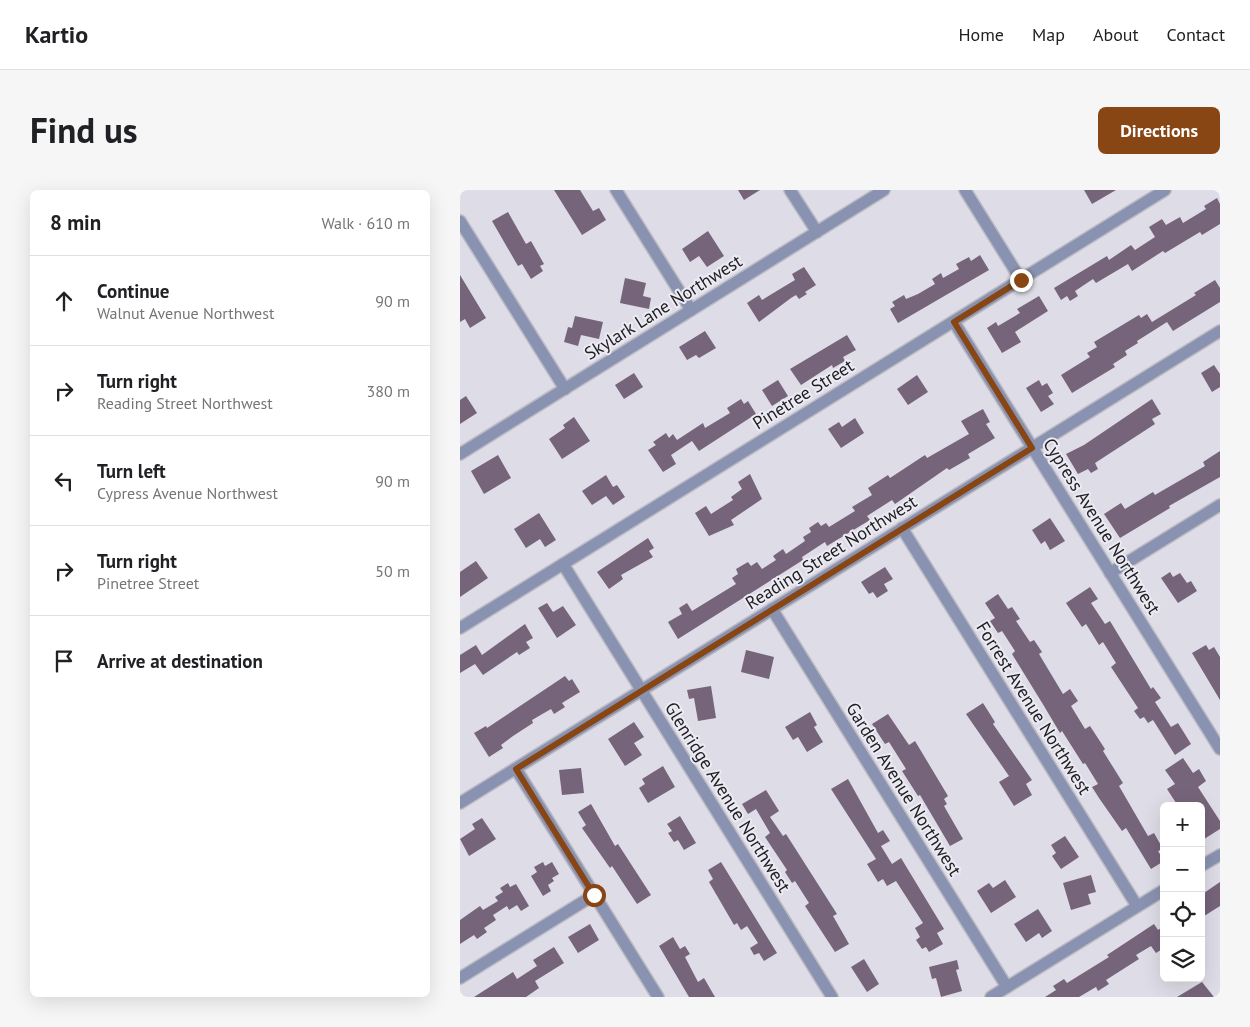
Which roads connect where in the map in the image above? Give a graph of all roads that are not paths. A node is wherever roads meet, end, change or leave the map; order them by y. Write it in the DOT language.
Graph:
graph roads {
  1 [pos="616,190"];
  2 [pos="790,190"];
  3 [pos="884,190"];
  4 [pos="965,190"];
  5 [pos="1165,190"];
  6 [pos="460,221"];
  7 [pos="817,232"];
  8 [pos="1021,280"];
  9 [pos="691,310"];
  10 [pos="954,322"];
  11 [pos="1220,331"];
  12 [pos="565,389"];
  13 [pos="1032,448"];
  14 [pos="460,454"];
  15 [pos="1220,506"];
  16 [pos="902,528"];
  17 [pos="563,564"];
  18 [pos="1110,573"];
  19 [pos="772,609"];
  20 [pos="460,628"];
  21 [pos="642,690"];
  22 [pos="1220,749"];
  23 [pos="516,769"];
  24 [pos="460,803"];
  25 [pos="1220,855"];
  26 [pos="1205,864"];
  27 [pos="1161,892"];
  28 [pos="594,895"];
  29 [pos="1137,906"];
  30 [pos="460,978"];
  31 [pos="1007,987"];
  32 [pos="658,997"];
  33 [pos="832,997"];
  34 [pos="991,997"];
  1 -- 9 [label="street"];
  2 -- 7 [label="street"];
  3 -- 7 [label="street, Skylark Lane Northwest"];
  4 -- 8 [label="street"];
  5 -- 8 [label="street, Pinetree Street"];
  6 -- 12 [label="street"];
  7 -- 9 [label="street, Skylark Lane Northwest"];
  8 -- 10 [label="street, Pinetree Street"];
  9 -- 12 [label="street, Skylark Lane Northwest"];
  10 -- 13 [label="street, Cypress Avenue Northwest"];
  10 -- 17 [label="street, Pinetree Street"];
  11 -- 13 [label="street, Reading Street Northwest"];
  12 -- 14 [label="street, Skylark Lane Northwest"];
  13 -- 16 [label="street, Reading Street Northwest"];
  13 -- 18 [label="street, Cypress Avenue Northwest"];
  15 -- 18 [label="street"];
  16 -- 19 [label="street, Reading Street Northwest"];
  16 -- 29 [label="street, Forrest Avenue Northwest"];
  17 -- 20 [label="street, Pinetree Street"];
  17 -- 21 [label="street, Glenridge Avenue Northwest"];
  18 -- 22 [label="street, Cypress Avenue Northwest"];
  19 -- 21 [label="street, Reading Street Northwest"];
  19 -- 31 [label="street, Garden Avenue Northwest"];
  21 -- 23 [label="street, Reading Street Northwest"];
  21 -- 33 [label="street, Glenridge Avenue Northwest"];
  23 -- 24 [label="street, Reading Street Northwest"];
  23 -- 28 [label="street"];
  25 -- 26 [label="street"];
  27 -- 29 [label="street"];
  28 -- 30 [label="street"];
  28 -- 32 [label="street"];
  29 -- 31 [label="street"];
  31 -- 34 [label="street"];
}
